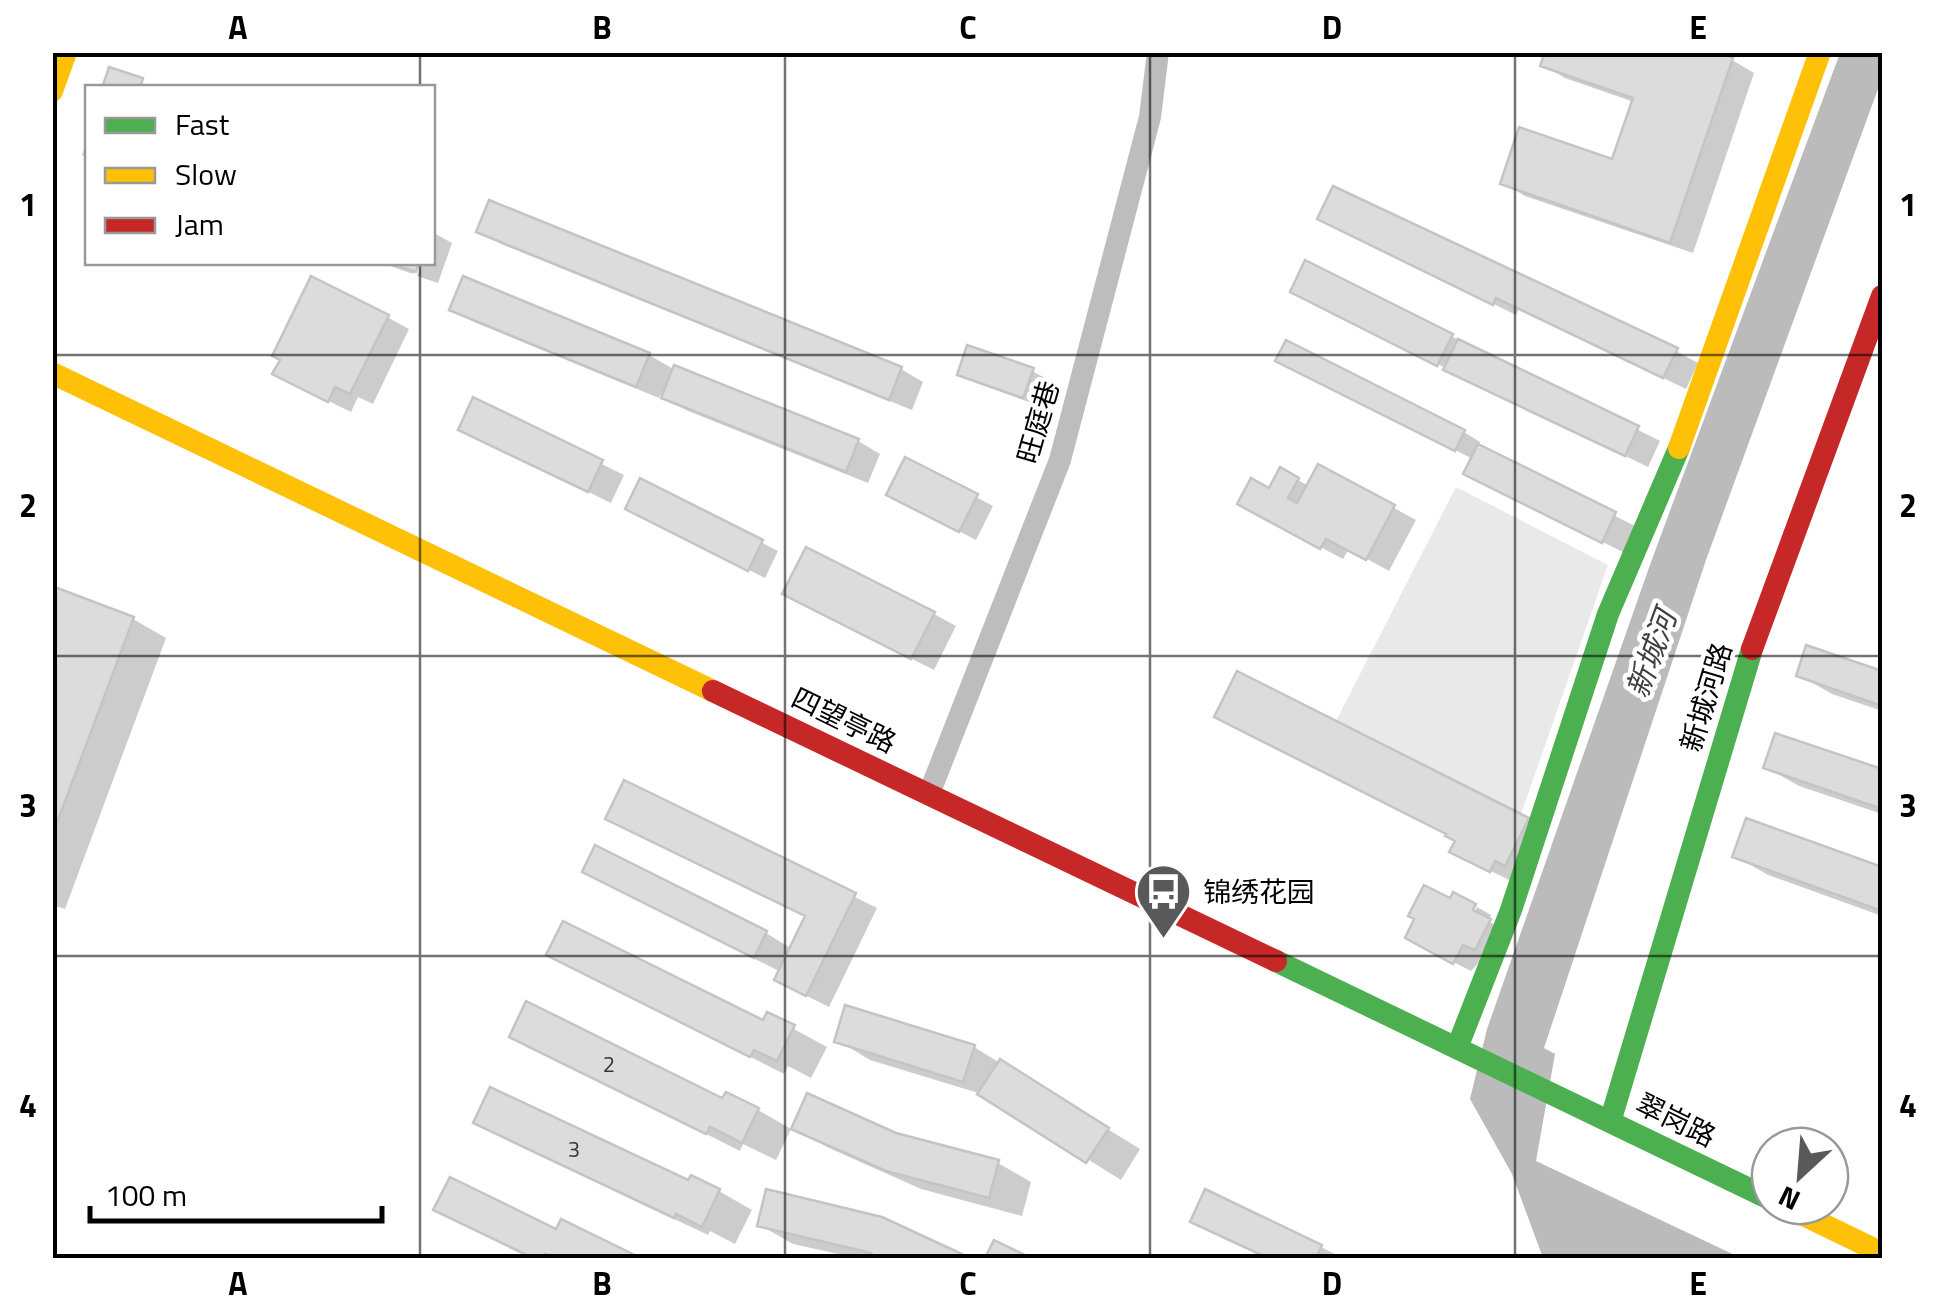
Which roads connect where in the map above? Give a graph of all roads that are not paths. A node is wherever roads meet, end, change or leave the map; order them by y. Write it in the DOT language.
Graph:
graph roads {
  1 [pos="66,52"];
  2 [pos="1158,52"];
  3 [pos="1820,52"];
  4 [pos="52,91"];
  5 [pos="1882,296"];
  6 [pos="52,372"];
  7 [pos="929,794"];
  8 [pos="1468,1053"];
  9 [pos="1610,1122"];
  10 [pos="1750,1188"];
  11 [pos="1826,1226"];
  12 [pos="1882,1253"];
  1 -- 4 [label="street"];
  2 -- 7 [label="street, 旺庭巷"];
  3 -- 8 [label="street"];
  5 -- 9 [label="street, 新城河路"];
  6 -- 7 [label="street, 四望亭路"];
  7 -- 8 [label="street, 四望亭路"];
  8 -- 9 [label="street, 四望亭路"];
  9 -- 10 [label="street, 翠岗路"];
  11 -- 12 [label="street"];
}
